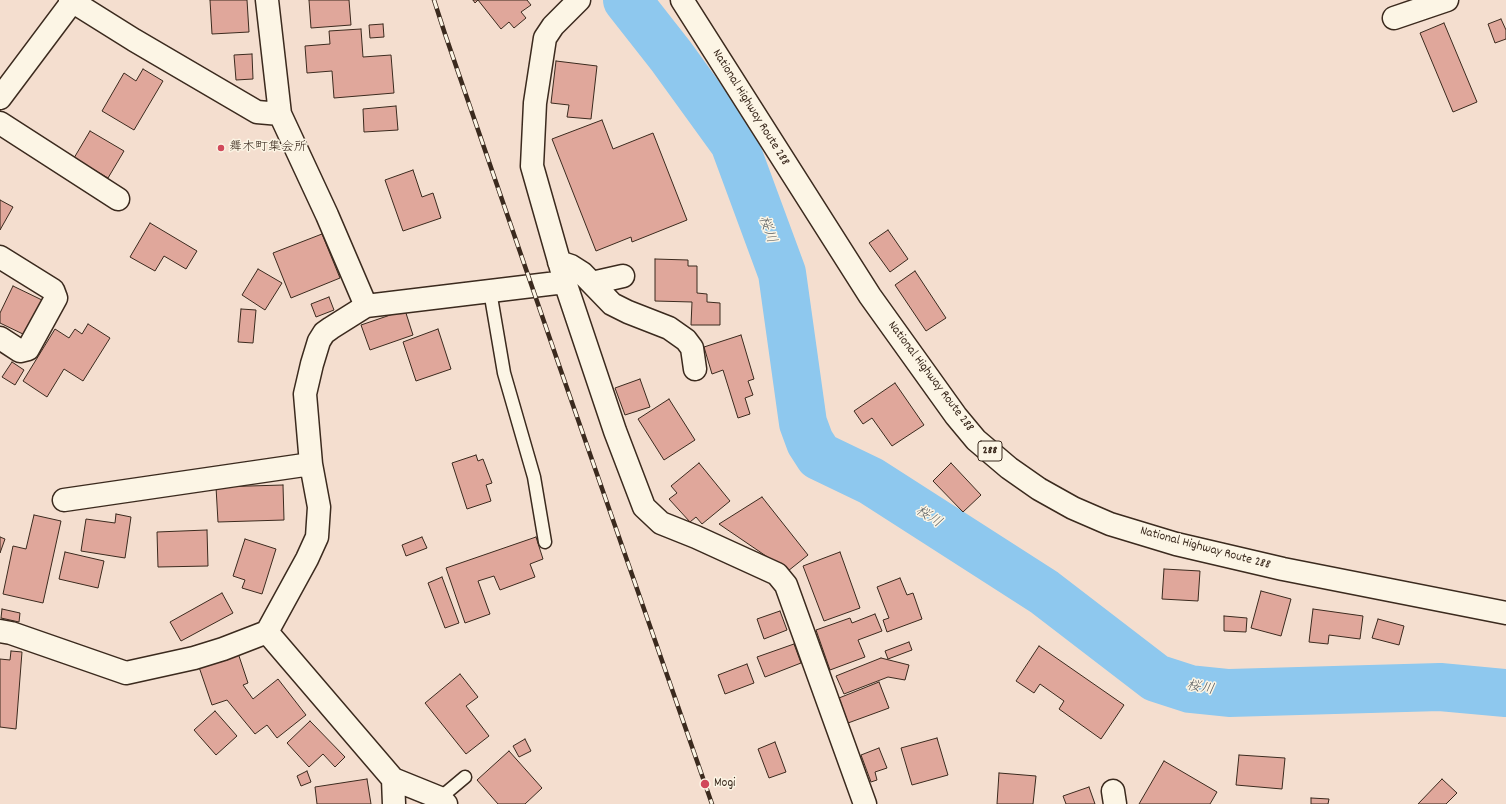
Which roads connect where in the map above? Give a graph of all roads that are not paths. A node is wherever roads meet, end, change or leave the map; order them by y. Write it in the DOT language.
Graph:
graph roads {
  1 [pos="267,0"];
  2 [pos="579,0"];
  3 [pos="682,0"];
  4 [pos="1447,0"];
  5 [pos="71,1"];
  6 [pos="1394,18"];
  7 [pos="0,98"];
  8 [pos="280,114"];
  9 [pos="0,123"];
  10 [pos="118,200"];
  11 [pos="0,257"];
  12 [pos="562,272"];
  13 [pos="623,276"];
  14 [pos="592,283"];
  15 [pos="490,291"];
  16 [pos="366,306"];
  17 [pos="0,338"];
  18 [pos="695,369"];
  19 [pos="311,464"];
  20 [pos="64,500"];
  21 [pos="546,542"];
  22 [pos="1506,613"];
  23 [pos="0,631"];
  24 [pos="267,632"];
  25 [pos="465,777"];
  26 [pos="393,778"];
  27 [pos="443,801"];
  28 [pos="394,804"];
  29 [pos="865,804"];
  1 -- 8 [label="main road"];
  2 -- 12 [label="main road"];
  3 -- 22 [label="main road, National Highway Route 288 / 288"];
  4 -- 6 [label="main road"];
  5 -- 7 [label="main road"];
  5 -- 8 [label="main road"];
  8 -- 16 [label="main road"];
  9 -- 10 [label="main road"];
  11 -- 17 [label="main road"];
  12 -- 14 [label="main road"];
  12 -- 15 [label="main road"];
  12 -- 29 [label="main road"];
  13 -- 14 [label="main road"];
  14 -- 18 [label="main road"];
  15 -- 16 [label="main road"];
  15 -- 21 [label="lane"];
  16 -- 19 [label="main road"];
  19 -- 20 [label="main road"];
  19 -- 24 [label="main road"];
  23 -- 24 [label="main road"];
  24 -- 26 [label="main road"];
  25 -- 27 [label="lane"];
  26 -- 27 [label="main road"];
  26 -- 28 [label="main road"];
}
